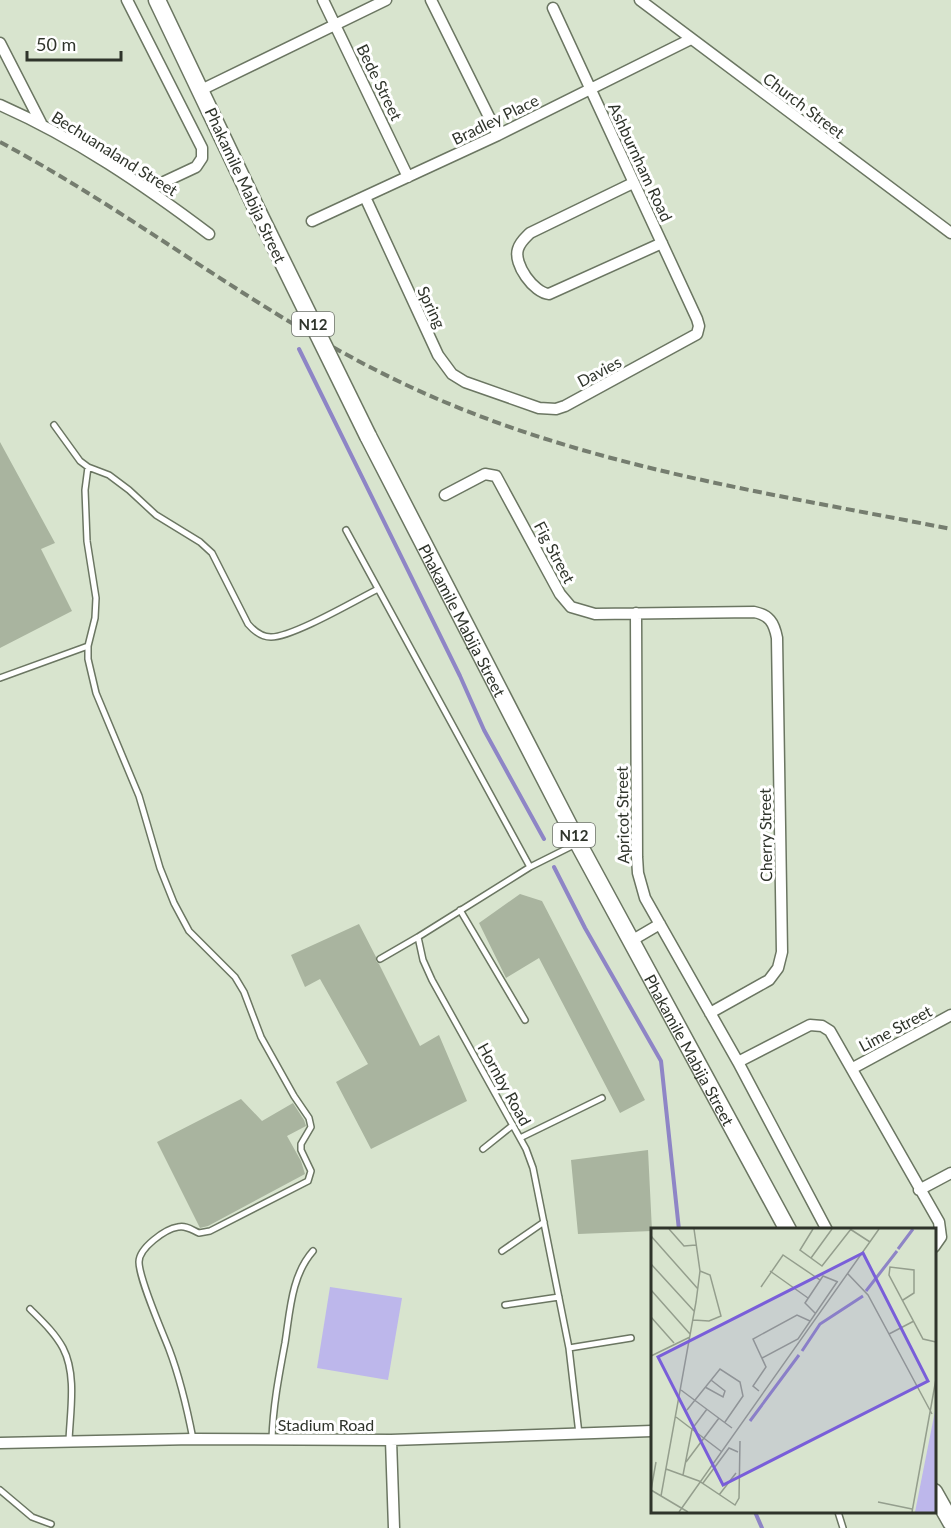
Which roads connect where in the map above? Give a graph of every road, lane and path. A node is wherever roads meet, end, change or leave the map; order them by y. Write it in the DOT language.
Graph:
graph roads {
  1 [pos="127,0"];
  2 [pos="157,0"];
  3 [pos="323,0"];
  4 [pos="386,0"];
  5 [pos="431,0"];
  6 [pos="640,0"];
  7 [pos="553,8"];
  8 [pos="336,26"];
  9 [pos="691,39"];
  10 [pos="0,43"];
  11 [pos="590,88"];
  12 [pos="201,90"];
  13 [pos="0,105"];
  14 [pos="41,123"];
  15 [pos="498,135"];
  16 [pos="408,177"];
  17 [pos="633,183"];
  18 [pos="149,189"];
  19 [pos="365,197"];
  20 [pos="312,221"];
  21 [pos="951,233"];
  22 [pos="209,234"];
  23 [pos="662,243"];
  24 [pos="698,330"];
  25 [pos="506,397"];
  26 [pos="54,425"];
  27 [pos="88,467"];
  28 [pos="445,495"];
  29 [pos="346,530"];
  30 [pos="378,589"];
  31 [pos="636,613"];
  32 [pos="771,619"];
  33 [pos="88,646"];
  34 [pos="0,678"];
  35 [pos="578,843"];
  36 [pos="530,867"];
  37 [pos="460,910"];
  38 [pos="660,924"];
  39 [pos="418,937"];
  40 [pos="631,941"];
  41 [pos="380,959"];
  42 [pos="710,1013"];
  43 [pos="951,1015"];
  44 [pos="525,1020"];
  45 [pos="738,1062"];
  46 [pos="853,1068"];
  47 [pos="602,1098"];
  48 [pos="513,1125"];
  49 [pos="520,1138"];
  50 [pos="483,1149"];
  51 [pos="951,1173"];
  52 [pos="919,1190"];
  53 [pos="544,1222"];
  54 [pos="787,1228"];
  55 [pos="826,1228"];
  56 [pos="936,1245"];
  57 [pos="313,1251"];
  58 [pos="502,1251"];
  59 [pos="559,1297"];
  60 [pos="505,1305"];
  61 [pos="30,1309"];
  62 [pos="631,1338"];
  63 [pos="569,1348"];
  64 [pos="651,1431"];
  65 [pos="579,1434"];
  66 [pos="193,1438"];
  67 [pos="272,1439"];
  68 [pos="391,1440"];
  69 [pos="69,1442"];
  70 [pos="0,1443"];
  71 [pos="12,1443"];
  72 [pos="0,1452"];
  73 [pos="0,1490"];
  74 [pos="936,1496"];
  75 [pos="838,1513"];
  76 [pos="951,1522"];
  77 [pos="51,1524"];
  78 [pos="394,1528"];
  79 [pos="843,1528"];
  1 -- 18 [label="street, Phakamile Mabija Street"];
  2 -- 12 [label="highway, Phakamile Mabija Street / N12"];
  3 -- 8 [label="street, Bede Street"];
  4 -- 8 [label="street"];
  5 -- 15 [label="street"];
  6 -- 9 [label="street, Church Street"];
  7 -- 11 [label="street, Ashburnham Road"];
  8 -- 12 [label="street"];
  8 -- 16 [label="street, Bede Street"];
  9 -- 11 [label="street, Bradley Place"];
  9 -- 21 [label="street, Church Street"];
  10 -- 14 [label="street"];
  11 -- 15 [label="street, Bradley Place"];
  11 -- 17 [label="street, Ashburnham Road"];
  12 -- 35 [label="highway, Phakamile Mabija Street / N12, bridge"];
  13 -- 14 [label="street, Bechuanaland Street"];
  14 -- 18 [label="street, Bechuanaland Street"];
  15 -- 16 [label="street, Bradley Place"];
  16 -- 19 [label="street, Bradley Place"];
  17 -- 23 [label="street, Ashburnham Road"];
  17 -- 23 [label="street"];
  18 -- 22 [label="street, Bechuanaland Street"];
  19 -- 20 [label="street, Bradley Place"];
  19 -- 25 [label="street, Spring"];
  23 -- 24 [label="street, Ashburnham Road"];
  24 -- 25 [label="street, Davies"];
  26 -- 27 [label="lane"];
  27 -- 30 [label="lane"];
  27 -- 33 [label="lane"];
  28 -- 31 [label="street, Fig Street"];
  29 -- 30 [label="lane"];
  30 -- 36 [label="lane"];
  31 -- 32 [label="street, Fig Street"];
  31 -- 38 [label="street, Apricot Street"];
  32 -- 42 [label="street, Cherry Street"];
  33 -- 34 [label="lane"];
  33 -- 66 [label="lane"];
  35 -- 36 [label="lane"];
  35 -- 40 [label="highway, Phakamile Mabija Street / N12"];
  36 -- 37 [label="lane"];
  37 -- 39 [label="lane"];
  37 -- 44 [label="lane"];
  38 -- 40 [label="street"];
  38 -- 42 [label="street, Apricot Street"];
  39 -- 41 [label="lane"];
  39 -- 48 [label="lane, Hornby Road"];
  40 -- 54 [label="highway, Phakamile Mabija Street / N12"];
  42 -- 45 [label="street, Apricot Street"];
  43 -- 46 [label="street, Lime Street"];
  45 -- 46 [label="street"];
  45 -- 55 [label="street, Apricot Street"];
  46 -- 52 [label="street"];
  47 -- 49 [label="lane"];
  48 -- 49 [label="lane, Hornby Road"];
  48 -- 50 [label="lane"];
  49 -- 53 [label="lane, Hornby Road"];
  51 -- 52 [label="street"];
  52 -- 56 [label="street"];
  53 -- 58 [label="lane"];
  53 -- 59 [label="lane, Hornby Road"];
  57 -- 67 [label="lane"];
  59 -- 60 [label="lane"];
  59 -- 63 [label="lane, Hornby Road"];
  61 -- 69 [label="lane"];
  62 -- 63 [label="lane"];
  63 -- 65 [label="lane, Hornby Road"];
  64 -- 65 [label="street, Stadium Road"];
  65 -- 68 [label="street, Stadium Road"];
  66 -- 67 [label="street, Stadium Road"];
  66 -- 69 [label="street, Stadium Road"];
  67 -- 68 [label="street, Stadium Road"];
  68 -- 78 [label="street"];
  69 -- 71 [label="street, Stadium Road"];
  70 -- 71 [label="street, Stadium Road"];
  71 -- 72 [label="street"];
  73 -- 77 [label="lane"];
  74 -- 76 [label="highway"];
  75 -- 79 [label="lane"];
}
